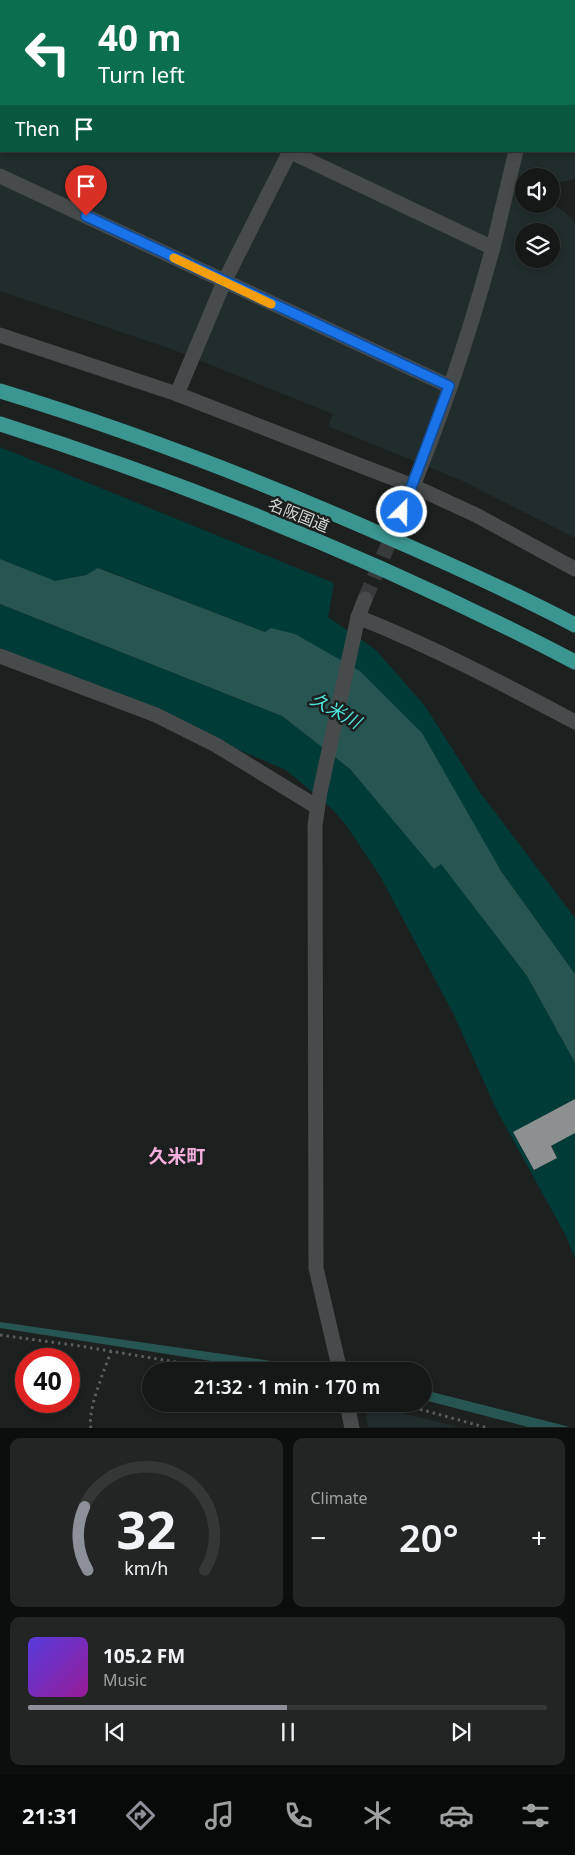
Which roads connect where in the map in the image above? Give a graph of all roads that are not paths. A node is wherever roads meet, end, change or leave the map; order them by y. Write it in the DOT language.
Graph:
graph roads {
  1 [pos="289,152"];
  2 [pos="291,152"];
  3 [pos="516,152"];
  4 [pos="0,176"];
  5 [pos="492,248"];
  6 [pos="224,282"];
  7 [pos="0,335"];
  8 [pos="449,386"];
  9 [pos="0,391"];
  10 [pos="177,394"];
  11 [pos="0,424"];
  12 [pos="413,486"];
  13 [pos="402,512"];
  14 [pos="575,569"];
  15 [pos="365,599"];
  16 [pos="357,624"];
  17 [pos="575,625"];
  18 [pos="0,656"];
  19 [pos="575,662"];
  20 [pos="575,722"];
  21 [pos="317,807"];
  22 [pos="338,1362"];
  23 [pos="349,1412"];
  24 [pos="352,1428"];
  1 -- 6 [label="street"];
  2 -- 5 [label="street"];
  3 -- 5 [label="street"];
  4 -- 6 [label="street"];
  5 -- 8 [label="street"];
  6 -- 8 [label="street"];
  6 -- 10 [label="street"];
  7 -- 10 [label="street"];
  8 -- 12 [label="street"];
  9 -- 17 [label="highway, 名阪国道"];
  10 -- 12 [label="street"];
  11 -- 19 [label="highway, 名阪国道"];
  12 -- 13 [label="street"];
  12 -- 14 [label="street"];
  15 -- 16 [label="street"];
  16 -- 20 [label="street"];
  16 -- 21 [label="street"];
  18 -- 21 [label="street"];
  21 -- 22 [label="street"];
  23 -- 24 [label="street"];
}
